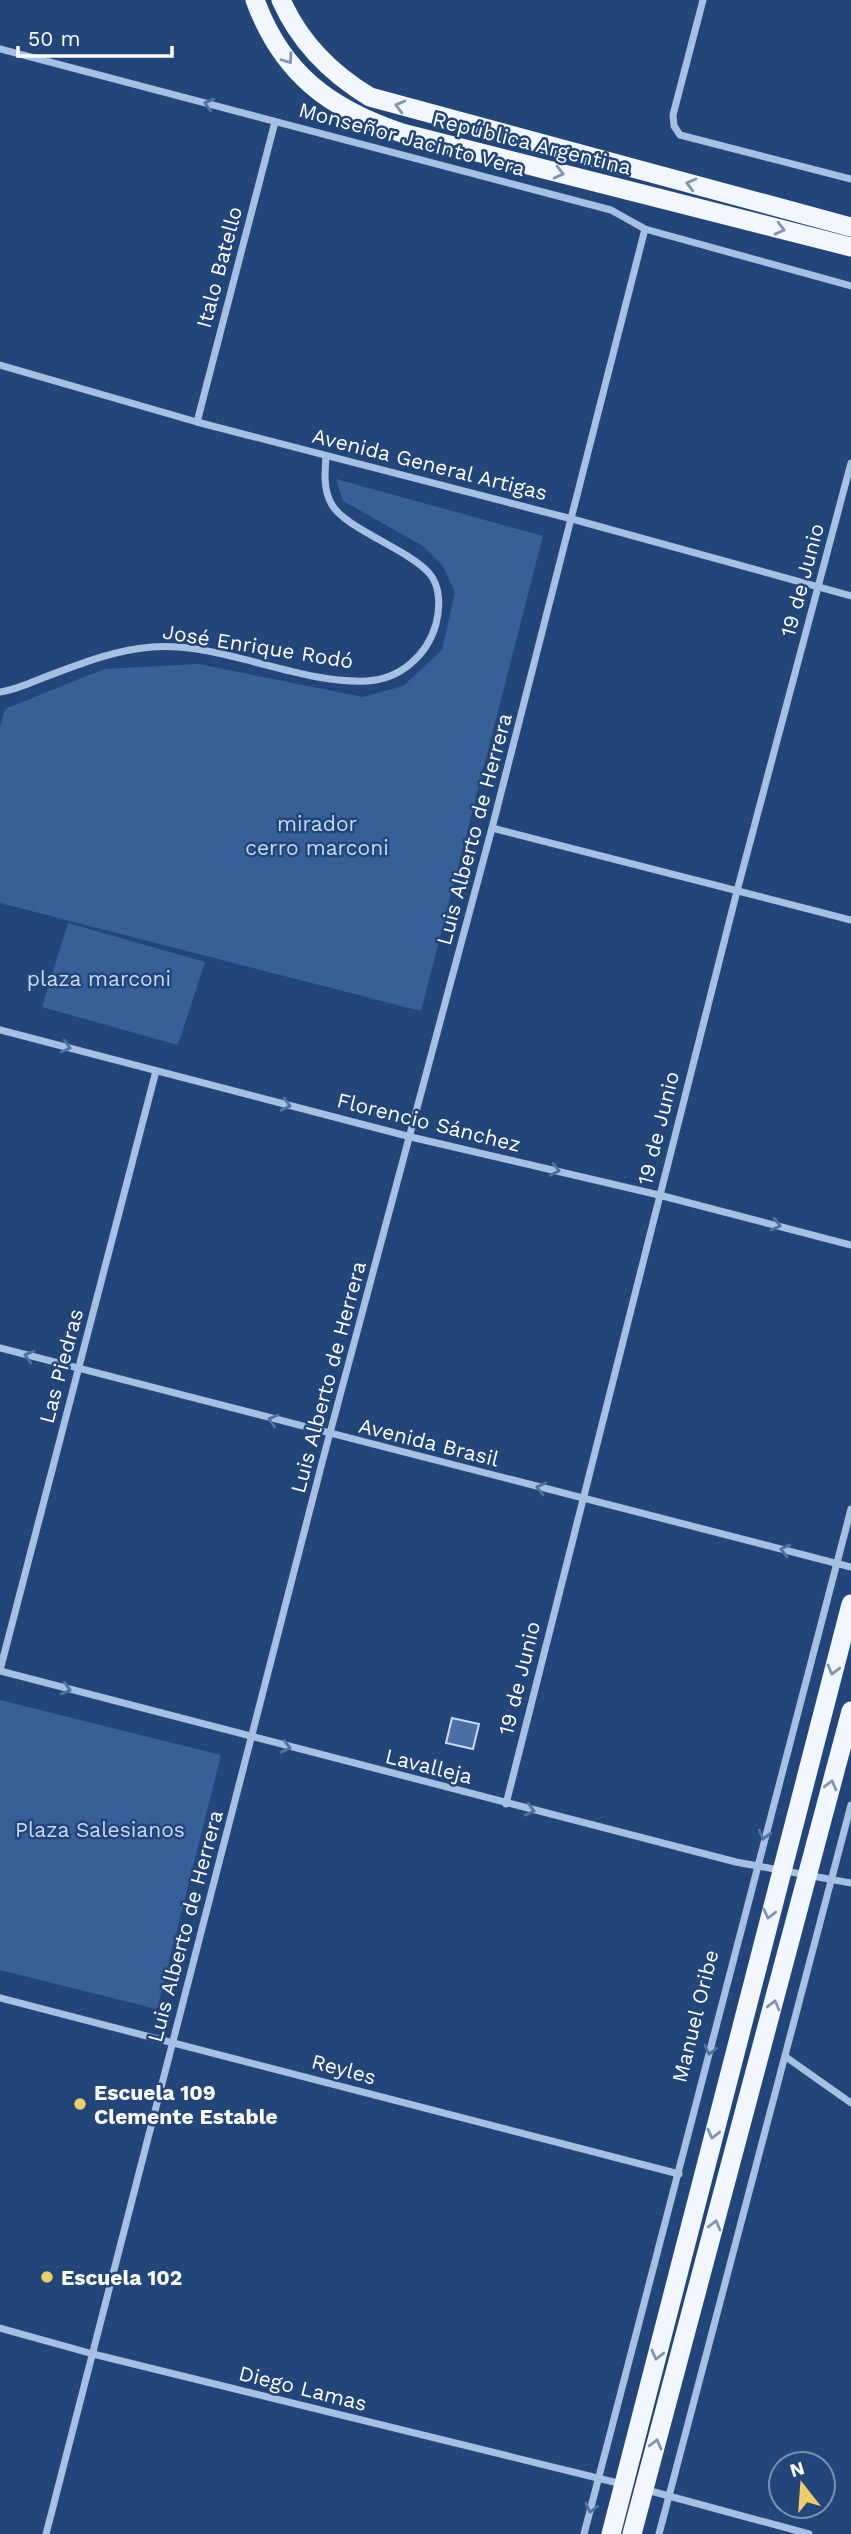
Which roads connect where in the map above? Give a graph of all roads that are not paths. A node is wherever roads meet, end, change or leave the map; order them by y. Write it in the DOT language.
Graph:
graph roads {
  1 [pos="255,0"];
  2 [pos="281,0"];
  3 [pos="703,0"];
  4 [pos="0,49"];
  5 [pos="275,122"];
  6 [pos="851,178"];
  7 [pos="851,228"];
  8 [pos="645,229"];
  9 [pos="851,247"];
  10 [pos="851,286"];
  11 [pos="0,365"];
  12 [pos="197,422"];
  13 [pos="326,456"];
  14 [pos="851,463"];
  15 [pos="572,519"];
  16 [pos="818,587"];
  17 [pos="851,596"];
  18 [pos="0,692"];
  19 [pos="492,828"];
  20 [pos="737,891"];
  21 [pos="851,920"];
  22 [pos="0,1030"];
  23 [pos="156,1071"];
  24 [pos="411,1137"];
  25 [pos="659,1195"];
  26 [pos="851,1245"];
  27 [pos="0,1348"];
  28 [pos="78,1370"];
  29 [pos="330,1435"];
  30 [pos="581,1498"];
  31 [pos="851,1509"];
  32 [pos="837,1563"];
  33 [pos="851,1567"];
  34 [pos="851,1604"];
  35 [pos="0,1670"];
  36 [pos="851,1711"];
  37 [pos="253,1738"];
  38 [pos="812,1749"];
  39 [pos="838,1757"];
  40 [pos="506,1804"];
  41 [pos="851,1805"];
  42 [pos="756,1865"];
  43 [pos="780,1869"];
  44 [pos="810,1874"];
  45 [pos="830,1877"];
  46 [pos="851,1883"];
  47 [pos="0,1998"];
  48 [pos="173,2042"];
  49 [pos="786,2057"];
  50 [pos="851,2103"];
  51 [pos="679,2174"];
  52 [pos="0,2328"];
  53 [pos="93,2354"];
  54 [pos="599,2479"];
  55 [pos="634,2487"];
  56 [pos="669,2496"];
  57 [pos="46,2534"];
  58 [pos="584,2534"];
  59 [pos="611,2534"];
  60 [pos="632,2534"];
  61 [pos="659,2534"];
  62 [pos="808,2534"];
  1 -- 9 [label="highway, República Argentina, one-way"];
  7 -- 2 [label="highway, República Argentina, one-way"];
  3 -- 6 [label="street"];
  5 -- 4 [label="street, Monseñor Jacinto Vera, one-way"];
  5 -- 8 [label="street, Monseñor Jacinto Vera"];
  5 -- 12 [label="street, Italo Batello"];
  8 -- 10 [label="street, Monseñor Jacinto Vera"];
  8 -- 15 [label="street, Luis Alberto de Herrera"];
  11 -- 12 [label="street, Avenida General Artigas"];
  12 -- 13 [label="street, Avenida General Artigas"];
  13 -- 15 [label="street, Avenida General Artigas"];
  13 -- 18 [label="street, José Enrique Rodó"];
  14 -- 16 [label="street, 19 de Junio"];
  15 -- 16 [label="street, Avenida General Artigas"];
  15 -- 19 [label="street, Luis Alberto de Herrera"];
  16 -- 17 [label="street, Avenida General Artigas"];
  16 -- 20 [label="street, 19 de Junio"];
  19 -- 20 [label="street"];
  19 -- 24 [label="street, Luis Alberto de Herrera"];
  20 -- 21 [label="street"];
  20 -- 25 [label="street, 19 de Junio"];
  22 -- 23 [label="street, Florencio Sánchez, one-way"];
  23 -- 24 [label="street, Florencio Sánchez, one-way"];
  23 -- 28 [label="street, Las Piedras"];
  24 -- 25 [label="street, Florencio Sánchez, one-way"];
  24 -- 29 [label="street, Luis Alberto de Herrera"];
  25 -- 26 [label="street, Florencio Sánchez, one-way"];
  25 -- 30 [label="street, 19 de Junio"];
  28 -- 27 [label="street, Avenida Brasil, one-way"];
  29 -- 28 [label="street, Avenida Brasil, one-way"];
  28 -- 35 [label="street, Las Piedras"];
  30 -- 29 [label="street, Avenida Brasil, one-way"];
  29 -- 37 [label="street, Luis Alberto de Herrera"];
  32 -- 30 [label="street, Avenida Brasil, one-way"];
  30 -- 40 [label="street, 19 de Junio"];
  31 -- 32 [label="street, Manuel Oribe"];
  32 -- 33 [label="street, Avenida Brasil"];
  32 -- 42 [label="street, Manuel Oribe, one-way"];
  34 -- 38 [label="highway, one-way"];
  35 -- 37 [label="street, Lavalleja, one-way"];
  36 -- 39 [label="highway"];
  37 -- 40 [label="street, Lavalleja, one-way"];
  37 -- 48 [label="street, Luis Alberto de Herrera"];
  38 -- 39 [label="street"];
  38 -- 43 [label="highway"];
  44 -- 39 [label="highway, one-way"];
  40 -- 42 [label="street, Lavalleja, one-way"];
  41 -- 45 [label="street"];
  42 -- 43 [label="street, Lavalleja"];
  42 -- 51 [label="street, Manuel Oribe, one-way"];
  43 -- 44 [label="street, Lavalleja"];
  43 -- 55 [label="highway, one-way"];
  44 -- 45 [label="street, Lavalleja"];
  55 -- 44 [label="highway, one-way"];
  45 -- 46 [label="street, Lavalleja"];
  45 -- 49 [label="street"];
  47 -- 48 [label="street, Reyles"];
  48 -- 51 [label="street, Reyles"];
  48 -- 53 [label="street, Luis Alberto de Herrera"];
  49 -- 50 [label="street"];
  49 -- 56 [label="street"];
  51 -- 54 [label="street, Manuel Oribe"];
  52 -- 53 [label="street, Diego Lamas"];
  53 -- 54 [label="street, Diego Lamas"];
  53 -- 57 [label="street, Luis Alberto de Herrera"];
  54 -- 55 [label="street, Diego Lamas"];
  54 -- 58 [label="street, Manuel Oribe, one-way"];
  55 -- 56 [label="street, Diego Lamas"];
  55 -- 59 [label="highway"];
  55 -- 60 [label="highway"];
  56 -- 61 [label="street"];
  56 -- 62 [label="street, Diego Lamas"];
}
